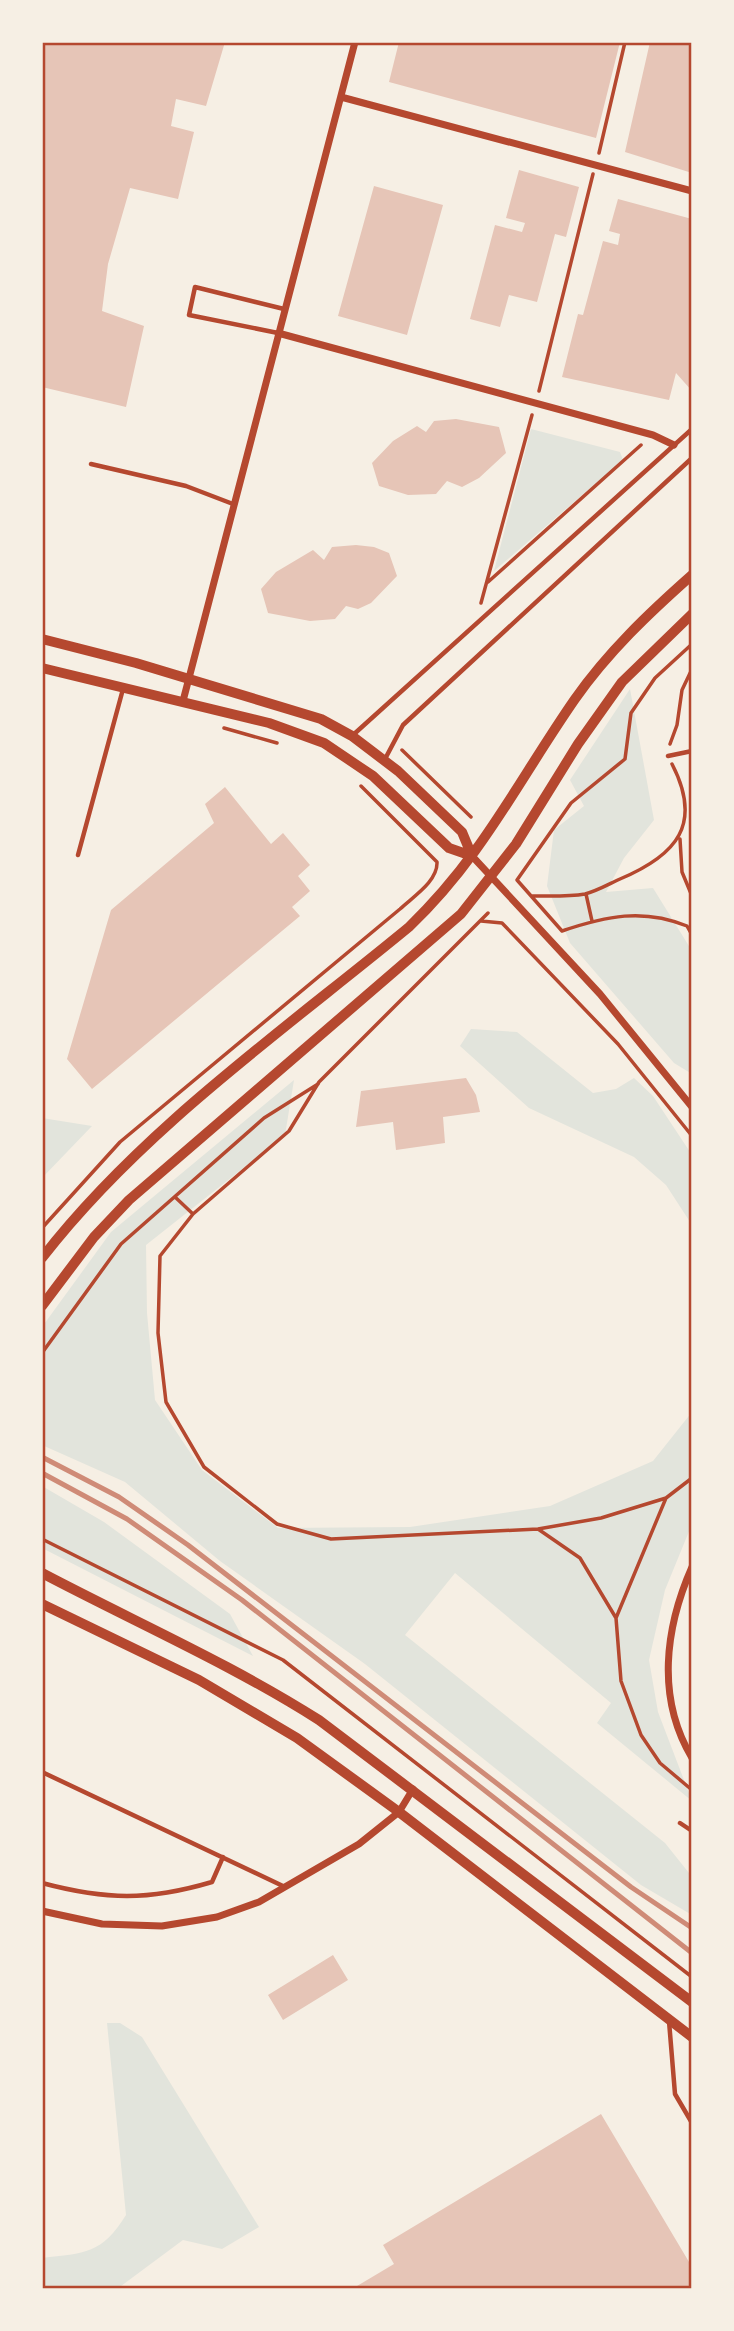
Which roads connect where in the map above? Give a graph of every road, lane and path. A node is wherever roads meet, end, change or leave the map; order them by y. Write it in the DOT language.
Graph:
graph roads {
  1 [pos="355,42"];
  2 [pos="625,42"];
  3 [pos="341,96"];
  4 [pos="596,165"];
  5 [pos="692,191"];
  6 [pos="284,309"];
  7 [pos="278,333"];
  8 [pos="536,402"];
  9 [pos="692,429"];
  10 [pos="653,435"];
  11 [pos="674,445"];
  12 [pos="692,458"];
  13 [pos="91,464"];
  14 [pos="233,504"];
  15 [pos="692,575"];
  16 [pos="488,582"];
  17 [pos="473,610"];
  18 [pos="692,614"];
  19 [pos="42,639"];
  20 [pos="692,645"];
  21 [pos="42,668"];
  22 [pos="692,669"];
  23 [pos="189,679"];
  24 [pos="123,688"];
  25 [pos="183,701"];
  26 [pos="223,728"];
  27 [pos="352,736"];
  28 [pos="365,744"];
  29 [pos="285,746"];
  30 [pos="402,749"];
  31 [pos="692,751"];
  32 [pos="668,756"];
  33 [pos="384,759"];
  34 [pos="353,761"];
  35 [pos="359,785"];
  36 [pos="478,814"];
  37 [pos="680,839"];
  38 [pos="528,853"];
  39 [pos="78,855"];
  40 [pos="472,856"];
  41 [pos="532,858"];
  42 [pos="437,862"];
  43 [pos="491,877"];
  44 [pos="586,894"];
  45 [pos="531,896"];
  46 [pos="692,896"];
  47 [pos="488,913"];
  48 [pos="481,921"];
  49 [pos="592,921"];
  50 [pos="690,925"];
  51 [pos="692,936"];
  52 [pos="320,1082"];
  53 [pos="692,1107"];
  54 [pos="692,1136"];
  55 [pos="174,1197"];
  56 [pos="193,1214"];
  57 [pos="42,1258"];
  58 [pos="42,1306"];
  59 [pos="42,1353"];
  60 [pos="692,1478"];
  61 [pos="666,1498"];
  62 [pos="538,1529"];
  63 [pos="692,1567"];
  64 [pos="42,1573"];
  65 [pos="42,1604"];
  66 [pos="616,1618"];
  67 [pos="692,1758"];
  68 [pos="42,1772"];
  69 [pos="413,1788"];
  70 [pos="692,1790"];
  71 [pos="399,1812"];
  72 [pos="680,1824"];
  73 [pos="692,1831"];
  74 [pos="223,1857"];
  75 [pos="42,1883"];
  76 [pos="285,1886"];
  77 [pos="42,1911"];
  78 [pos="692,2002"];
  79 [pos="669,2020"];
  80 [pos="692,2037"];
  81 [pos="692,2123"];
  1 -- 3 [label="street"];
  2 -- 4 [label="path"];
  3 -- 4 [label="street"];
  3 -- 6 [label="street"];
  4 -- 5 [label="street"];
  4 -- 8 [label="path"];
  6 -- 7 [label="street"];
  6 -- 7 [label="lane"];
  7 -- 8 [label="street"];
  7 -- 14 [label="street"];
  8 -- 10 [label="street"];
  8 -- 16 [label="path"];
  9 -- 11 [label="lane"];
  10 -- 11 [label="street"];
  10 -- 16 [label="path"];
  11 -- 27 [label="lane"];
  12 -- 33 [label="lane"];
  13 -- 14 [label="lane"];
  14 -- 23 [label="street"];
  15 -- 40 [label="street"];
  16 -- 17 [label="path"];
  18 -- 43 [label="street"];
  19 -- 23 [label="street"];
  20 -- 41 [label="path"];
  21 -- 24 [label="street"];
  22 -- 32 [label="path"];
  23 -- 25 [label="street"];
  23 -- 27 [label="street"];
  24 -- 25 [label="street"];
  24 -- 39 [label="lane"];
  25 -- 34 [label="street"];
  26 -- 29 [label="path"];
  27 -- 28 [label="street"];
  28 -- 33 [label="street"];
  28 -- 34 [label="street"];
  30 -- 36 [label="path"];
  31 -- 32 [label="lane"];
  32 -- 37 [label="path"];
  33 -- 40 [label="street"];
  34 -- 40 [label="street"];
  35 -- 42 [label="path"];
  37 -- 44 [label="path"];
  37 -- 46 [label="path"];
  38 -- 41 [label="path"];
  40 -- 43 [label="street"];
  40 -- 57 [label="street"];
  41 -- 45 [label="path"];
  43 -- 53 [label="street"];
  43 -- 58 [label="street"];
  44 -- 45 [label="path"];
  44 -- 49 [label="path"];
  45 -- 49 [label="path"];
  47 -- 48 [label="path"];
  48 -- 52 [label="path"];
  48 -- 54 [label="path"];
  49 -- 50 [label="path"];
  50 -- 51 [label="path"];
  52 -- 55 [label="path"];
  52 -- 56 [label="path"];
  55 -- 56 [label="path"];
  55 -- 59 [label="path"];
  56 -- 62 [label="path"];
  60 -- 61 [label="path"];
  61 -- 62 [label="path"];
  61 -- 66 [label="path"];
  62 -- 66 [label="path"];
  63 -- 67 [label="street"];
  64 -- 69 [label="street"];
  65 -- 71 [label="street"];
  66 -- 70 [label="path"];
  68 -- 74 [label="lane"];
  69 -- 71 [label="street"];
  69 -- 78 [label="street"];
  71 -- 76 [label="street"];
  71 -- 79 [label="street"];
  72 -- 73 [label="lane"];
  74 -- 75 [label="lane"];
  74 -- 76 [label="lane"];
  76 -- 77 [label="street"];
  79 -- 80 [label="street"];
  79 -- 81 [label="lane"];
}
